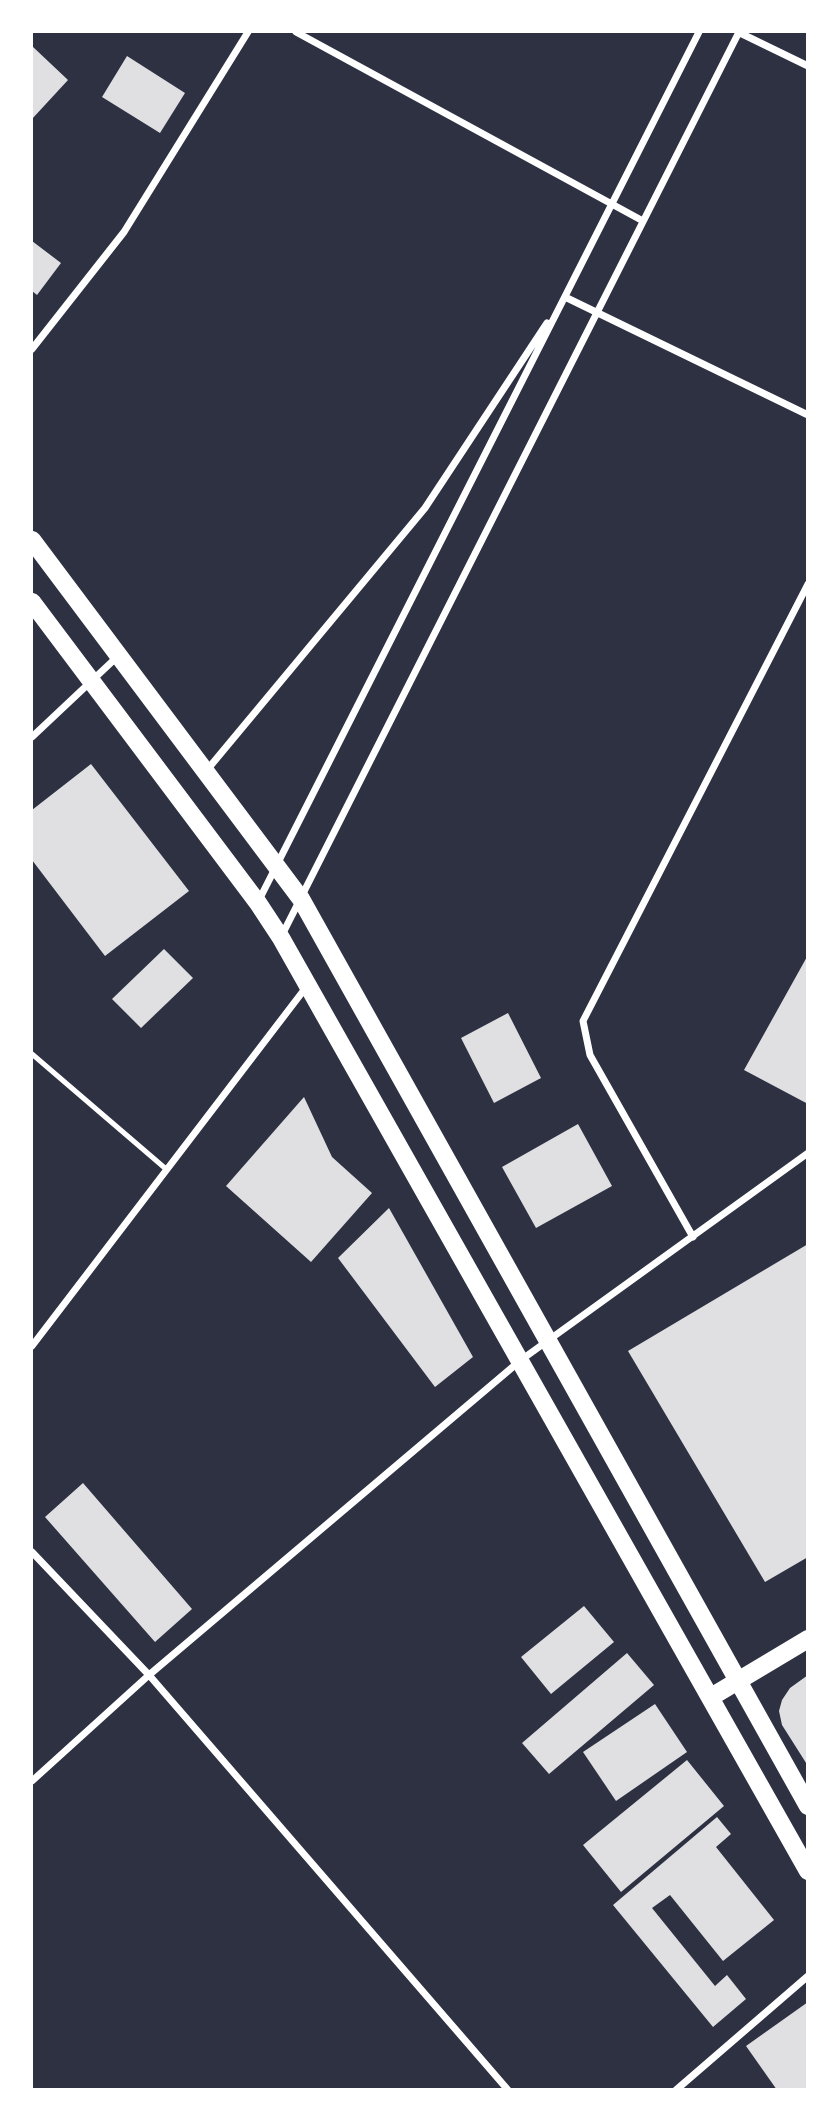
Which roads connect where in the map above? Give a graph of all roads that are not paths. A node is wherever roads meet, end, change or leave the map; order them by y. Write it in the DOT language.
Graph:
graph roads {
  1 [pos="248,32"];
  2 [pos="296,32"];
  3 [pos="699,32"];
  4 [pos="738,32"];
  5 [pos="807,66"];
  6 [pos="612,204"];
  7 [pos="643,221"];
  8 [pos="565,297"];
  9 [pos="597,312"];
  10 [pos="32,349"];
  11 [pos="807,415"];
  12 [pos="32,540"];
  13 [pos="807,584"];
  14 [pos="32,602"];
  15 [pos="117,657"];
  16 [pos="91,681"];
  17 [pos="32,737"];
  18 [pos="205,773"];
  19 [pos="278,866"];
  20 [pos="301,900"];
  21 [pos="258,902"];
  22 [pos="281,937"];
  23 [pos="307,986"];
  24 [pos="32,1054"];
  25 [pos="807,1153"];
  26 [pos="166,1169"];
  27 [pos="693,1237"];
  28 [pos="547,1342"];
  29 [pos="32,1346"];
  30 [pos="521,1360"];
  31 [pos="32,1552"];
  32 [pos="807,1639"];
  33 [pos="149,1675"];
  34 [pos="738,1682"];
  35 [pos="711,1697"];
  36 [pos="32,1781"];
  37 [pos="807,1806"];
  38 [pos="807,1871"];
  39 [pos="807,1976"];
  40 [pos="508,2090"];
  41 [pos="676,2090"];
  1 -- 10 [label="street"];
  2 -- 6 [label="street"];
  3 -- 6 [label="street"];
  4 -- 5 [label="street"];
  4 -- 7 [label="street"];
  6 -- 7 [label="street"];
  6 -- 8 [label="street"];
  7 -- 9 [label="street"];
  8 -- 9 [label="street"];
  8 -- 18 [label="street"];
  8 -- 19 [label="street"];
  9 -- 11 [label="street"];
  9 -- 20 [label="street"];
  12 -- 15 [label="main road"];
  13 -- 27 [label="street"];
  14 -- 16 [label="main road"];
  15 -- 16 [label="street"];
  15 -- 18 [label="main road"];
  16 -- 17 [label="street"];
  16 -- 21 [label="main road"];
  18 -- 19 [label="main road"];
  19 -- 20 [label="main road"];
  19 -- 21 [label="street"];
  20 -- 22 [label="street"];
  20 -- 28 [label="main road"];
  21 -- 22 [label="main road"];
  22 -- 23 [label="main road"];
  23 -- 26 [label="street"];
  23 -- 30 [label="main road"];
  24 -- 26 [label="lane"];
  25 -- 27 [label="street"];
  26 -- 29 [label="street"];
  27 -- 28 [label="street"];
  28 -- 30 [label="street"];
  28 -- 34 [label="main road"];
  30 -- 33 [label="street"];
  30 -- 35 [label="main road"];
  31 -- 33 [label="street"];
  32 -- 34 [label="main road"];
  33 -- 36 [label="street"];
  33 -- 40 [label="street"];
  34 -- 35 [label="main road"];
  34 -- 37 [label="main road"];
  35 -- 38 [label="main road"];
  39 -- 41 [label="street"];
}
